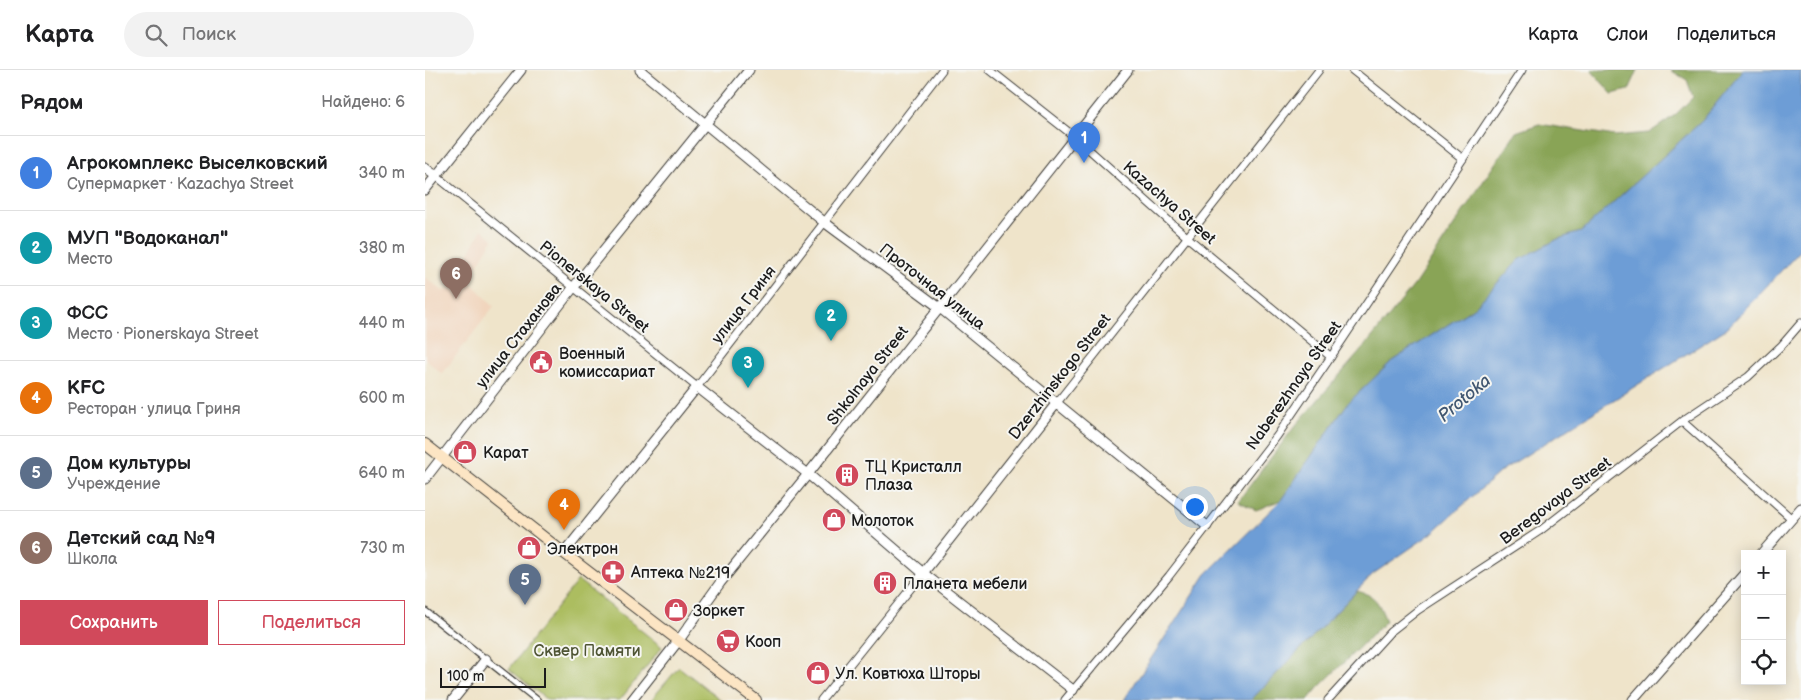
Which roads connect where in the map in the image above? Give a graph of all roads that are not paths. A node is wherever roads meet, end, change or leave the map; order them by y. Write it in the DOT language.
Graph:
graph roads {
  1 [pos="521,70"];
  2 [pos="640,70"];
  3 [pos="749,70"];
  4 [pos="942,70"];
  5 [pos="990,70"];
  6 [pos="1128,70"];
  7 [pos="1319,70"];
  8 [pos="1352,70"];
  9 [pos="1522,70"];
  10 [pos="707,124"];
  11 [pos="1075,137"];
  12 [pos="1463,159"];
  13 [pos="425,168"];
  14 [pos="436,176"];
  15 [pos="425,190"];
  16 [pos="824,222"];
  17 [pos="1187,237"];
  18 [pos="573,288"];
  19 [pos="940,308"];
  20 [pos="1801,323"];
  21 [pos="1331,357"];
  22 [pos="697,387"];
  23 [pos="1056,404"];
  24 [pos="1682,421"];
  25 [pos="425,444"];
  26 [pos="442,458"];
  27 [pos="809,474"];
  28 [pos="425,479"];
  29 [pos="1801,508"];
  30 [pos="1792,519"];
  31 [pos="1207,526"];
  32 [pos="1765,550"];
  33 [pos="564,553"];
  34 [pos="923,573"];
  35 [pos="1741,578"];
  36 [pos="425,611"];
  37 [pos="679,640"];
  38 [pos="485,659"];
  39 [pos="1073,690"];
  40 [pos="453,700"];
  41 [pos="537,700"];
  42 [pos="631,700"];
  43 [pos="756,700"];
  44 [pos="821,700"];
  45 [pos="1065,700"];
  46 [pos="1328,700"];
  47 [pos="1633,700"];
  1 -- 14 [label="street"];
  2 -- 10 [label="street, Проточная улица"];
  3 -- 10 [label="street, улица Стаханова"];
  4 -- 16 [label="street, улица Гриня"];
  5 -- 11 [label="street, Kazachya Street"];
  6 -- 11 [label="street, Shkolnaya Street"];
  7 -- 17 [label="street, Dzerzhinskogo Street"];
  8 -- 12 [label="street"];
  9 -- 12 [label="street, Naberezhnaya Street"];
  10 -- 16 [label="street, Проточная улица"];
  10 -- 18 [label="street, улица Стаханова"];
  11 -- 17 [label="street, Kazachya Street"];
  11 -- 19 [label="street, Shkolnaya Street"];
  12 -- 21 [label="street, Naberezhnaya Street"];
  13 -- 14 [label="street, Pionerskaya Street"];
  14 -- 15 [label="street"];
  14 -- 18 [label="street, Pionerskaya Street"];
  16 -- 19 [label="street, Проточная улица"];
  16 -- 22 [label="street, улица Гриня"];
  17 -- 21 [label="street, Kazachya Street"];
  17 -- 23 [label="street, Dzerzhinskogo Street"];
  18 -- 22 [label="street, Pionerskaya Street"];
  18 -- 26 [label="street, улица Стаханова"];
  19 -- 23 [label="street, Проточная улица"];
  19 -- 27 [label="street, Shkolnaya Street"];
  20 -- 24 [label="street, Beregovaya Street"];
  21 -- 31 [label="street, Naberezhnaya Street"];
  22 -- 27 [label="street, Pionerskaya Street"];
  22 -- 33 [label="street, улица Гриня"];
  23 -- 31 [label="street, Проточная улица"];
  23 -- 34 [label="street, Dzerzhinskogo Street"];
  24 -- 30 [label="street"];
  24 -- 46 [label="street, Beregovaya Street"];
  25 -- 26 [label="main road"];
  26 -- 28 [label="street, улица Стаханова"];
  26 -- 33 [label="main road"];
  27 -- 34 [label="street, Pionerskaya Street"];
  27 -- 37 [label="street, Shkolnaya Street"];
  29 -- 30 [label="street"];
  30 -- 32 [label="street"];
  31 -- 39 [label="street, Naberezhnaya Street"];
  33 -- 37 [label="main road"];
  34 -- 39 [label="street, Pionerskaya Street"];
  34 -- 44 [label="street, Dzerzhinskogo Street"];
  35 -- 47 [label="street"];
  36 -- 38 [label="street"];
  37 -- 42 [label="street, Shkolnaya Street"];
  37 -- 43 [label="main road"];
  38 -- 40 [label="street"];
  38 -- 41 [label="street"];
  39 -- 45 [label="street, Naberezhnaya Street"];
}
